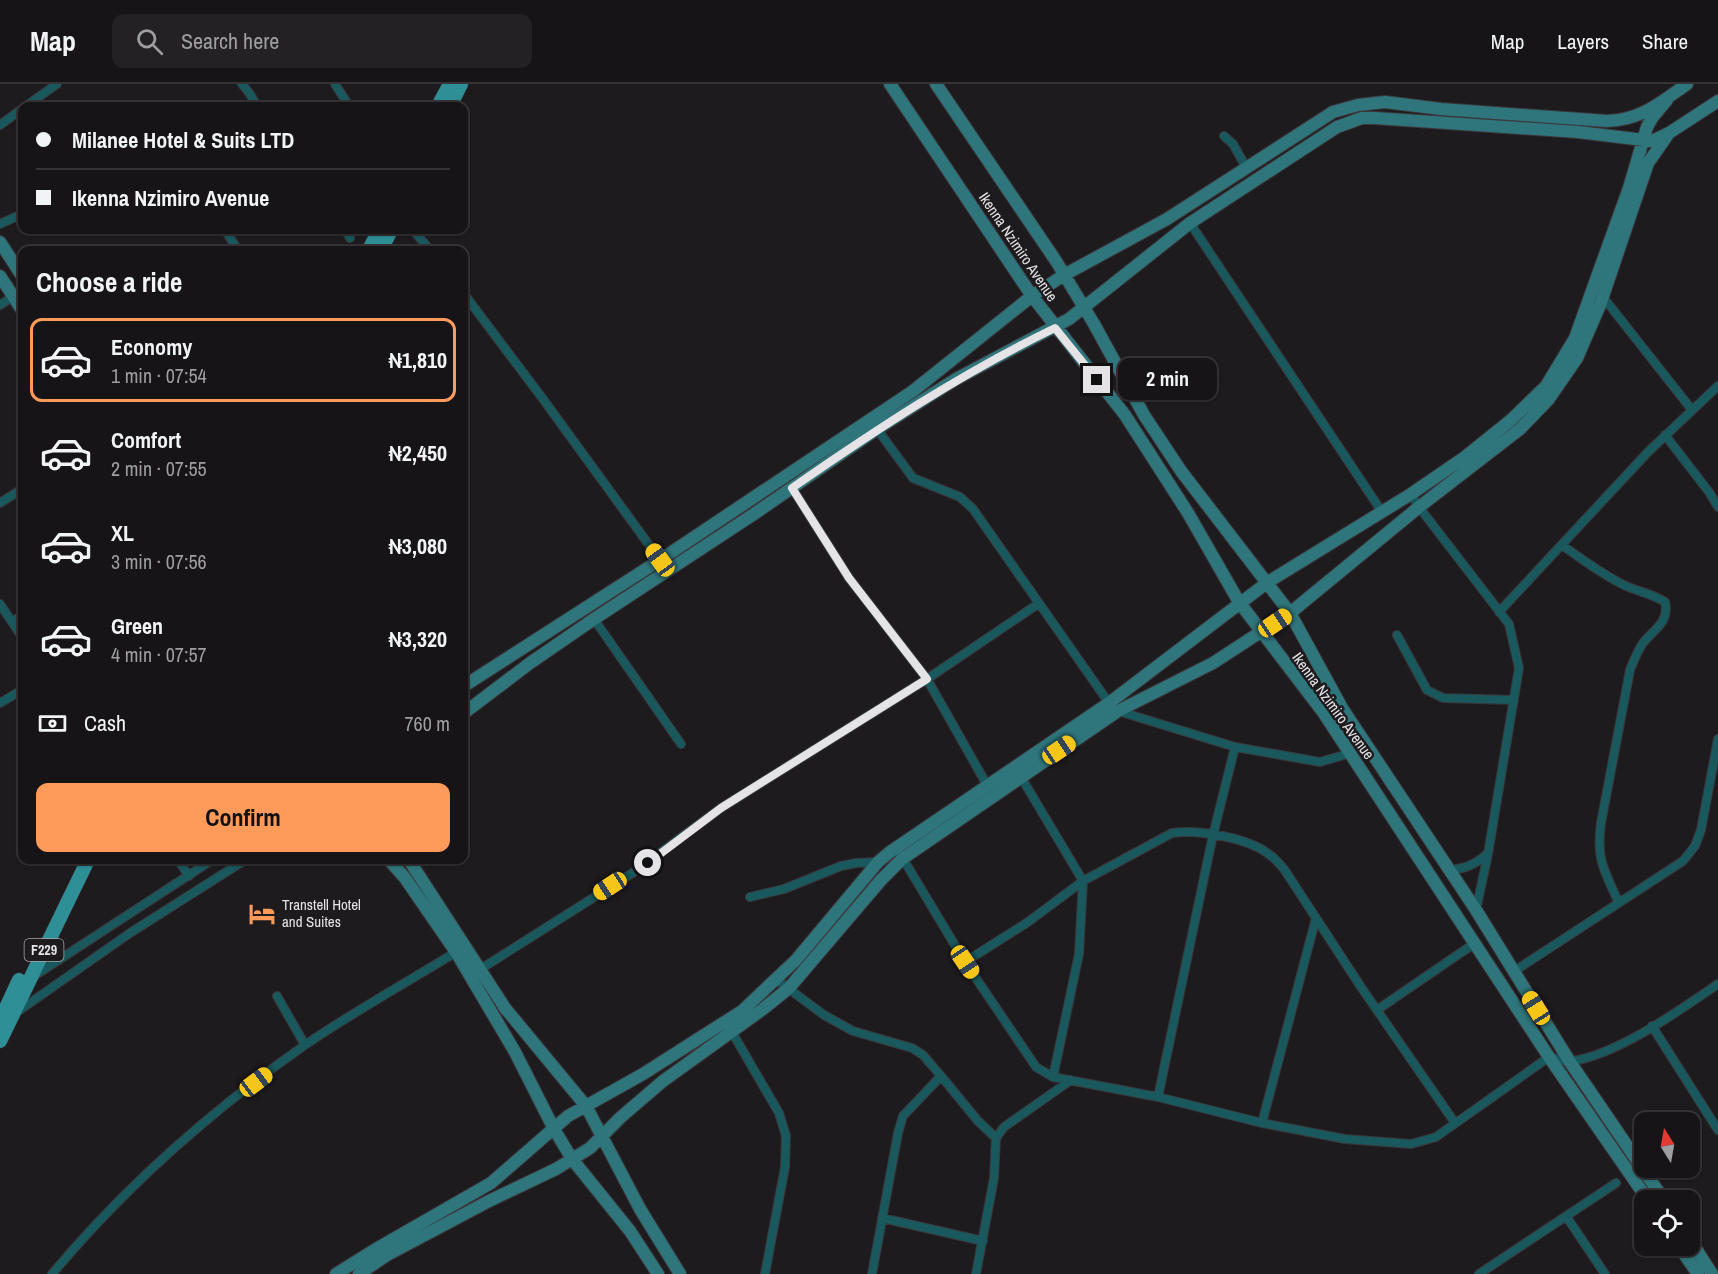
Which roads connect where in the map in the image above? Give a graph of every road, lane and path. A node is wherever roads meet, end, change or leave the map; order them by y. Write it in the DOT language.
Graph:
graph roads {
  1 [pos="57,84"];
  2 [pos="242,84"];
  3 [pos="335,84"];
  4 [pos="450,84"];
  5 [pos="461,84"];
  6 [pos="890,84"];
  7 [pos="936,84"];
  8 [pos="1687,84"];
  9 [pos="1667,100"];
  10 [pos="1718,101"];
  11 [pos="32,102"];
  12 [pos="255,102"];
  13 [pos="346,102"];
  14 [pos="440,102"];
  15 [pos="452,102"];
  16 [pos="1346,108"];
  17 [pos="18,112"];
  18 [pos="1349,122"];
  19 [pos="0,124"];
  20 [pos="1669,134"];
  21 [pos="1224,136"];
  22 [pos="1643,140"];
  23 [pos="1247,169"];
  24 [pos="18,216"];
  25 [pos="1190,223"];
  26 [pos="0,224"];
  27 [pos="348,234"];
  28 [pos="416,234"];
  29 [pos="350,238"];
  30 [pos="0,242"];
  31 [pos="427,246"];
  32 [pos="18,270"];
  33 [pos="1064,275"];
  34 [pos="0,276"];
  35 [pos="14,296"];
  36 [pos="1032,296"];
  37 [pos="1603,297"];
  38 [pos="468,299"];
  39 [pos="18,303"];
  40 [pos="0,305"];
  41 [pos="1085,308"];
  42 [pos="1055,328"];
  43 [pos="1718,386"];
  44 [pos="1692,410"];
  45 [pos="877,429"];
  46 [pos="1665,435"];
  47 [pos="1718,486"];
  48 [pos="792,488"];
  49 [pos="18,492"];
  50 [pos="1709,492"];
  51 [pos="1412,494"];
  52 [pos="0,503"];
  53 [pos="1419,507"];
  54 [pos="1718,507"];
  55 [pos="1382,512"];
  56 [pos="1562,545"];
  57 [pos="660,560"];
  58 [pos="1268,582"];
  59 [pos="1239,602"];
  60 [pos="0,604"];
  61 [pos="1038,604"];
  62 [pos="1499,612"];
  63 [pos="1290,613"];
  64 [pos="18,618"];
  65 [pos="594,618"];
  66 [pos="12,622"];
  67 [pos="18,631"];
  68 [pos="1260,633"];
  69 [pos="1397,634"];
  70 [pos="927,679"];
  71 [pos="468,683"];
  72 [pos="18,692"];
  73 [pos="1514,700"];
  74 [pos="0,703"];
  75 [pos="1113,707"];
  76 [pos="468,710"];
  77 [pos="1718,739"];
  78 [pos="681,744"];
  79 [pos="1235,747"];
  80 [pos="1351,753"];
  81 [pos="1020,777"];
  82 [pos="987,785"];
  83 [pos="1213,835"];
  84 [pos="896,848"];
  85 [pos="1488,854"];
  86 [pos="902,859"];
  87 [pos="878,862"];
  88 [pos="75,864"];
  89 [pos="86,864"];
  90 [pos="181,864"];
  91 [pos="206,864"];
  92 [pos="239,864"];
  93 [pos="393,864"];
  94 [pos="412,864"];
  95 [pos="1448,870"];
  96 [pos="189,876"];
  97 [pos="1083,881"];
  98 [pos="750,897"];
  99 [pos="1619,903"];
  100 [pos="1476,910"];
  101 [pos="1316,918"];
  102 [pos="1475,943"];
  103 [pos="456,952"];
  104 [pos="965,962"];
  105 [pos="479,970"];
  106 [pos="1513,972"];
  107 [pos="30,978"];
  108 [pos="777,980"];
  109 [pos="1718,984"];
  110 [pos="789,988"];
  111 [pos="277,996"];
  112 [pos="1377,1010"];
  113 [pos="14,1014"];
  114 [pos="0,1021"];
  115 [pos="1652,1026"];
  116 [pos="729,1027"];
  117 [pos="0,1041"];
  118 [pos="305,1045"];
  119 [pos="1549,1057"];
  120 [pos="1570,1062"];
  121 [pos="941,1076"];
  122 [pos="1053,1077"];
  123 [pos="1071,1080"];
  124 [pos="1158,1097"];
  125 [pos="586,1106"];
  126 [pos="1262,1123"];
  127 [pos="1455,1123"];
  128 [pos="554,1129"];
  129 [pos="1718,1130"];
  130 [pos="602,1136"];
  131 [pos="996,1138"];
  132 [pos="572,1159"];
  133 [pos="1616,1183"];
  134 [pos="1641,1190"];
  135 [pos="1657,1190"];
  136 [pos="1566,1216"];
  137 [pos="882,1218"];
  138 [pos="983,1241"];
  139 [pos="1700,1255"];
  140 [pos="1686,1256"];
  141 [pos="52,1274"];
  142 [pos="336,1274"];
  143 [pos="359,1274"];
  144 [pos="658,1274"];
  145 [pos="680,1274"];
  146 [pos="765,1274"];
  147 [pos="872,1274"];
  148 [pos="976,1274"];
  149 [pos="1479,1274"];
  150 [pos="1605,1274"];
  151 [pos="1698,1274"];
  152 [pos="1712,1274"];
  1 -- 11 [label="street"];
  2 -- 12 [label="street"];
  3 -- 13 [label="street"];
  4 -- 14 [label="main road"];
  5 -- 15 [label="main road"];
  6 -- 36 [label="street, Ikenna Nzimiro Avenue"];
  7 -- 33 [label="street, Ikenna Nzimiro Avenue"];
  8 -- 9 [label="street"];
  9 -- 16 [label="street"];
  9 -- 22 [label="street"];
  10 -- 20 [label="street"];
  16 -- 18 [label="street"];
  16 -- 23 [label="street"];
  17 -- 19 [label="street"];
  18 -- 22 [label="street"];
  18 -- 25 [label="street"];
  20 -- 22 [label="street"];
  20 -- 37 [label="street"];
  21 -- 23 [label="street"];
  22 -- 51 [label="street"];
  23 -- 33 [label="street"];
  24 -- 26 [label="street"];
  25 -- 41 [label="street"];
  25 -- 55 [label="street"];
  27 -- 29 [label="street"];
  28 -- 31 [label="street"];
  30 -- 32 [label="street"];
  33 -- 36 [label="street"];
  33 -- 41 [label="street, Ikenna Nzimiro Avenue"];
  34 -- 35 [label="street"];
  35 -- 39 [label="street"];
  35 -- 40 [label="street"];
  36 -- 42 [label="street, Ikenna Nzimiro Avenue"];
  36 -- 57 [label="street"];
  37 -- 44 [label="street"];
  37 -- 53 [label="street"];
  38 -- 57 [label="street"];
  41 -- 42 [label="street"];
  41 -- 58 [label="street, Ikenna Nzimiro Avenue"];
  42 -- 45 [label="street"];
  42 -- 59 [label="street, Ikenna Nzimiro Avenue"];
  43 -- 44 [label="street"];
  44 -- 46 [label="street"];
  45 -- 48 [label="street"];
  45 -- 61 [label="street"];
  46 -- 50 [label="street"];
  46 -- 56 [label="street"];
  47 -- 50 [label="street"];
  48 -- 65 [label="street"];
  48 -- 70 [label="street"];
  49 -- 52 [label="street"];
  50 -- 54 [label="street"];
  51 -- 53 [label="street"];
  51 -- 55 [label="street"];
  53 -- 62 [label="street"];
  53 -- 63 [label="street"];
  55 -- 58 [label="street"];
  56 -- 62 [label="street"];
  56 -- 99 [label="street"];
  57 -- 71 [label="street"];
  58 -- 59 [label="street"];
  58 -- 63 [label="street, Ikenna Nzimiro Avenue"];
  59 -- 68 [label="street, Ikenna Nzimiro Avenue"];
  59 -- 75 [label="street"];
  60 -- 66 [label="street"];
  61 -- 70 [label="street"];
  61 -- 75 [label="street"];
  62 -- 73 [label="street"];
  63 -- 68 [label="street"];
  63 -- 95 [label="street, Ikenna Nzimiro Avenue"];
  64 -- 66 [label="street"];
  65 -- 76 [label="street"];
  65 -- 78 [label="street"];
  66 -- 67 [label="street"];
  68 -- 75 [label="street"];
  68 -- 80 [label="street, Ikenna Nzimiro Avenue"];
  69 -- 73 [label="street"];
  70 -- 82 [label="street"];
  70 -- 105 [label="street"];
  72 -- 74 [label="street"];
  73 -- 85 [label="street"];
  75 -- 79 [label="street"];
  75 -- 81 [label="street"];
  75 -- 82 [label="street"];
  77 -- 99 [label="street"];
  79 -- 80 [label="street"];
  79 -- 83 [label="street"];
  80 -- 102 [label="street, Ikenna Nzimiro Avenue"];
  81 -- 86 [label="street"];
  81 -- 97 [label="street"];
  82 -- 84 [label="street"];
  83 -- 97 [label="street"];
  83 -- 101 [label="street"];
  83 -- 124 [label="street"];
  84 -- 86 [label="street"];
  84 -- 87 [label="street"];
  85 -- 95 [label="street"];
  85 -- 100 [label="street"];
  86 -- 104 [label="street"];
  86 -- 110 [label="street"];
  87 -- 98 [label="street"];
  87 -- 108 [label="street"];
  88 -- 114 [label="main road, F229"];
  89 -- 107 [label="main road, F229"];
  90 -- 96 [label="street"];
  91 -- 96 [label="street"];
  92 -- 113 [label="street"];
  93 -- 103 [label="street"];
  94 -- 105 [label="street"];
  95 -- 100 [label="street, Ikenna Nzimiro Avenue"];
  96 -- 107 [label="street"];
  97 -- 104 [label="street"];
  97 -- 122 [label="street"];
  99 -- 106 [label="street"];
  100 -- 106 [label="street, Ikenna Nzimiro Avenue"];
  101 -- 112 [label="street"];
  101 -- 126 [label="street"];
  102 -- 112 [label="street"];
  102 -- 119 [label="street, Ikenna Nzimiro Avenue"];
  103 -- 118 [label="street"];
  103 -- 128 [label="street"];
  104 -- 122 [label="street"];
  105 -- 125 [label="street"];
  106 -- 120 [label="street, Ikenna Nzimiro Avenue"];
  107 -- 113 [label="main road, F229"];
  108 -- 110 [label="street"];
  108 -- 116 [label="street"];
  109 -- 115 [label="street"];
  110 -- 116 [label="street"];
  110 -- 121 [label="street"];
  111 -- 118 [label="street"];
  112 -- 127 [label="street"];
  113 -- 117 [label="main road, F229"];
  115 -- 120 [label="street"];
  115 -- 129 [label="street"];
  116 -- 125 [label="street"];
  116 -- 130 [label="street"];
  116 -- 146 [label="street"];
  118 -- 141 [label="street"];
  119 -- 120 [label="street"];
  119 -- 127 [label="street"];
  119 -- 134 [label="street, Ikenna Nzimiro Avenue"];
  120 -- 135 [label="street, Ikenna Nzimiro Avenue"];
  121 -- 131 [label="street"];
  121 -- 137 [label="street"];
  122 -- 123 [label="street"];
  123 -- 124 [label="street"];
  123 -- 131 [label="street"];
  124 -- 126 [label="street"];
  125 -- 128 [label="street"];
  125 -- 130 [label="street"];
  126 -- 127 [label="street"];
  128 -- 132 [label="street"];
  128 -- 142 [label="street"];
  130 -- 132 [label="street"];
  130 -- 145 [label="street"];
  131 -- 138 [label="street"];
  132 -- 143 [label="street"];
  132 -- 144 [label="street"];
  133 -- 136 [label="street"];
  136 -- 149 [label="street"];
  136 -- 150 [label="street"];
  137 -- 138 [label="street"];
  137 -- 147 [label="street"];
  138 -- 148 [label="street"];
  139 -- 152 [label="street"];
  140 -- 151 [label="street"];
}
